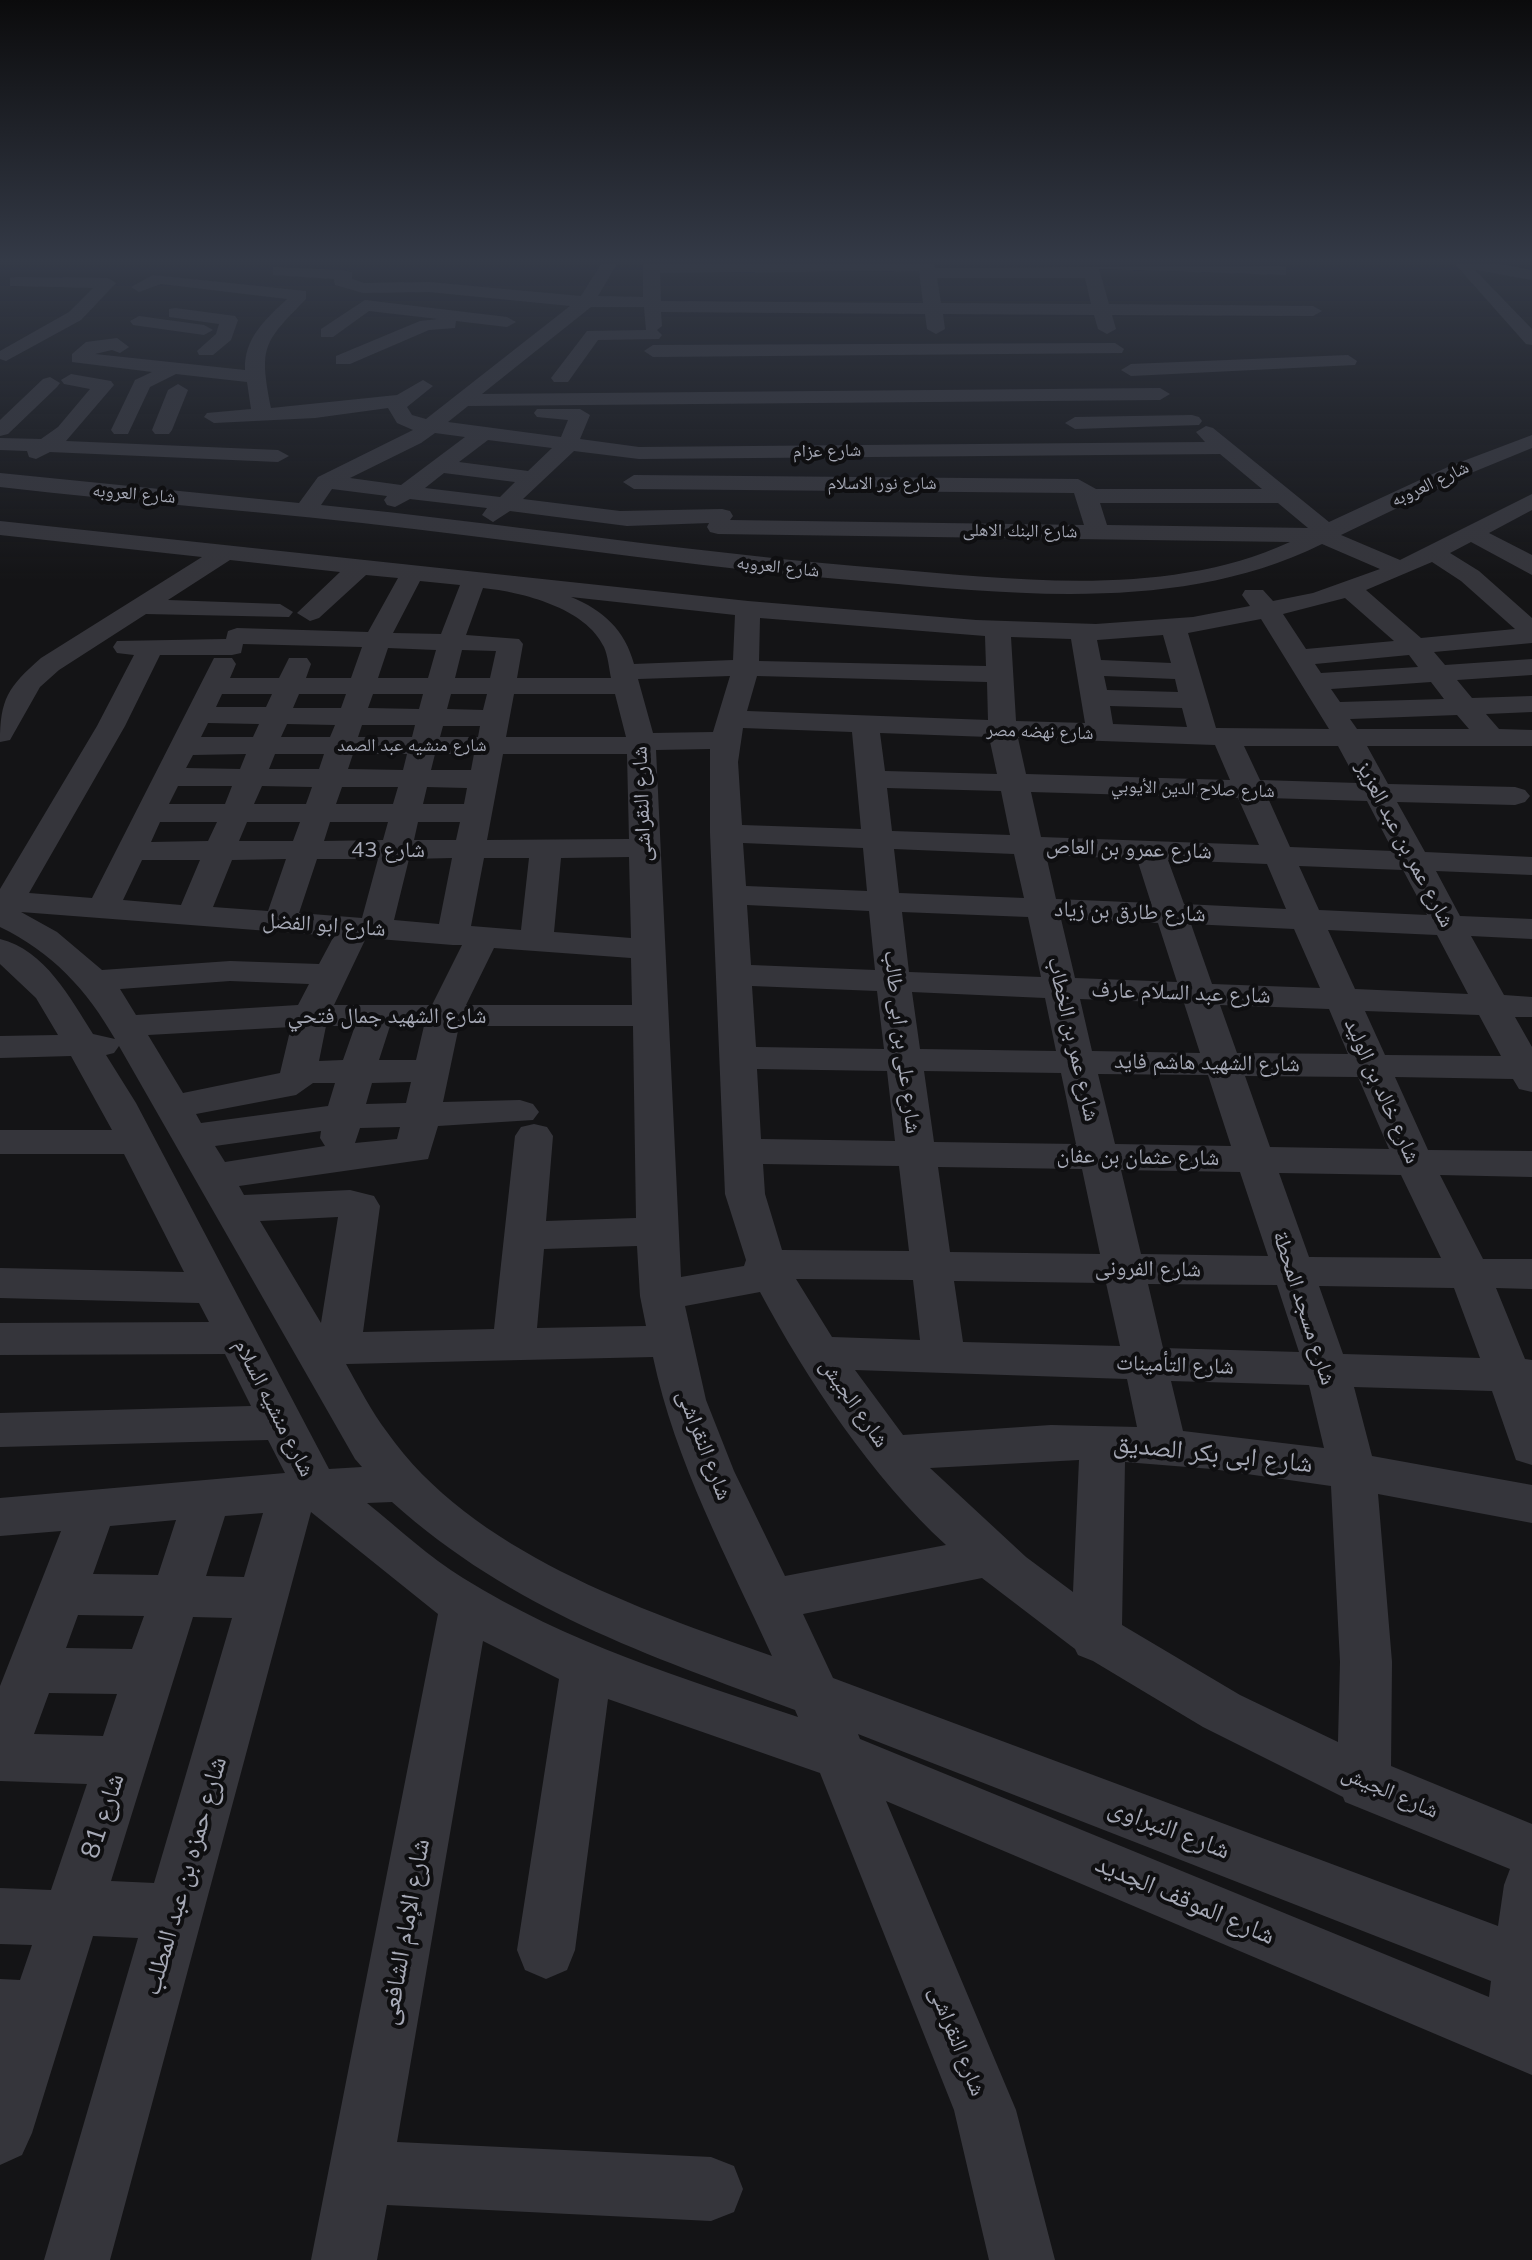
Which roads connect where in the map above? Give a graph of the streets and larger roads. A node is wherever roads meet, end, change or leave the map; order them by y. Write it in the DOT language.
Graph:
graph roads {
  1 [pos="163,369"];
  2 [pos="225,369"];
  3 [pos="251,369"];
  4 [pos="497,369"];
  5 [pos="569,369"];
  6 [pos="652,369"];
  7 [pos="736,369"];
  8 [pos="796,369"];
  9 [pos="855,369"];
  10 [pos="943,369"];
  11 [pos="994,369"];
  12 [pos="1053,369"];
  13 [pos="1164,369"];
  14 [pos="1128,371"];
  15 [pos="594,372"];
  16 [pos="250,376"];
  17 [pos="518,378"];
  18 [pos="474,383"];
  19 [pos="178,390"];
  20 [pos="1160,394"];
  21 [pos="1066,395"];
  22 [pos="1130,395"];
  23 [pos="407,397"];
  24 [pos="734,398"];
  25 [pos="1007,410"];
  26 [pos="950,411"];
  27 [pos="315,412"];
  28 [pos="857,412"];
  29 [pos="544,413"];
  30 [pos="262,414"];
  31 [pos="580,415"];
  32 [pos="645,421"];
  33 [pos="1192,421"];
  34 [pos="1148,422"];
  35 [pos="1080,423"];
  36 [pos="1052,424"];
  37 [pos="795,425"];
  38 [pos="431,427"];
  39 [pos="348,429"];
  40 [pos="0,430"];
  41 [pos="121,430"];
  42 [pos="162,430"];
  43 [pos="65,431"];
  44 [pos="482,434"];
  45 [pos="200,435"];
  46 [pos="1526,441"];
  47 [pos="0,444"];
  48 [pos="47,446"];
  49 [pos="567,446"];
  50 [pos="1226,448"];
  51 [pos="1166,449"];
  52 [pos="956,450"];
  53 [pos="1019,450"];
  54 [pos="858,451"];
  55 [pos="735,452"];
  56 [pos="278,456"];
  57 [pos="1097,458"];
  58 [pos="22,462"];
  59 [pos="64,466"];
  60 [pos="440,466"];
  61 [pos="1247,466"];
  62 [pos="0,478"];
  63 [pos="539,479"];
  64 [pos="326,482"];
  65 [pos="733,483"];
  66 [pos="794,483"];
  67 [pos="821,483"];
  68 [pos="41,485"];
  69 [pos="250,490"];
  70 [pos="101,491"];
  71 [pos="405,492"];
  72 [pos="627,494"];
  73 [pos="1087,496"];
  74 [pos="1283,496"];
  75 [pos="504,505"];
  76 [pos="138,507"];
  77 [pos="966,507"];
  78 [pos="1034,508"];
  79 [pos="309,510"];
  80 [pos="1524,510"];
  81 [pos="564,512"];
  82 [pos="372,517"];
  83 [pos="416,522"];
  84 [pos="720,522"];
  85 [pos="224,527"];
  86 [pos="3,528"];
  87 [pos="805,528"];
  88 [pos="877,529"];
  89 [pos="474,530"];
  90 [pos="1086,532"];
  91 [pos="1470,532"];
  92 [pos="47,533"];
  93 [pos="1325,534"];
  94 [pos="99,539"];
  95 [pos="622,548"];
  96 [pos="1433,552"];
  97 [pos="1082,557"];
  98 [pos="707,559"];
  99 [pos="292,560"];
  100 [pos="1529,562"];
  101 [pos="364,568"];
  102 [pos="1401,569"];
  103 [pos="1232,571"];
  104 [pos="419,574"];
  105 [pos="867,575"];
  106 [pos="474,580"];
  107 [pos="975,583"];
  108 [pos="520,585"];
  109 [pos="1040,586"];
  110 [pos="1350,589"];
  111 [pos="140,606"];
  112 [pos="1520,609"];
  113 [pos="1269,612"];
  114 [pos="245,619"];
  115 [pos="1174,627"];
  116 [pos="987,629"];
  117 [pos="1045,632"];
  118 [pos="1083,632"];
  119 [pos="1532,633"];
  120 [pos="747,640"];
  121 [pos="306,642"];
  122 [pos="76,647"];
  123 [pos="151,647"];
  124 [pos="1416,647"];
  125 [pos="374,650"];
  126 [pos="449,652"];
  127 [pos="1532,667"];
  128 [pos="1089,668"];
  129 [pos="1305,670"];
  130 [pos="1186,671"];
  131 [pos="1000,674"];
  132 [pos="1438,674"];
  133 [pos="924,675"];
  134 [pos="212,686"];
  135 [pos="503,690"];
  136 [pos="630,696"];
  137 [pos="1094,698"];
  138 [pos="1194,700"];
  139 [pos="1532,704"];
  140 [pos="1465,706"];
  141 [pos="1330,711"];
  142 [pos="198,715"];
  143 [pos="276,716"];
  144 [pos="351,717"];
  145 [pos="431,718"];
  146 [pos="865,725"];
  147 [pos="919,727"];
  148 [pos="728,729"];
  149 [pos="1002,731"];
  150 [pos="0,734"];
  151 [pos="1106,734"];
  152 [pos="1215,737"];
  153 [pos="1491,738"];
  154 [pos="1532,738"];
  155 [pos="1349,739"];
  156 [pos="183,746"];
  157 [pos="264,746"];
  158 [pos="341,746"];
  159 [pos="423,746"];
  160 [pos="167,777"];
  161 [pos="250,778"];
  162 [pos="330,778"];
  163 [pos="415,779"];
  164 [pos="485,779"];
  165 [pos="871,779"];
  166 [pos="1014,784"];
  167 [pos="1250,791"];
  168 [pos="1378,795"];
  169 [pos="1515,796"];
  170 [pos="150,813"];
  171 [pos="235,813"];
  172 [pos="318,813"];
  173 [pos="406,813"];
  174 [pos="478,813"];
  175 [pos="1135,825"];
  176 [pos="725,833"];
  177 [pos="878,838"];
  178 [pos="1028,845"];
  179 [pos="645,848"];
  180 [pos="546,849"];
  181 [pos="220,850"];
  182 [pos="305,850"];
  183 [pos="396,850"];
  184 [pos="470,850"];
  185 [pos="131,851"];
  186 [pos="1277,855"];
  187 [pos="1414,861"];
  188 [pos="1532,866"];
  189 [pos="729,895"];
  190 [pos="885,901"];
  191 [pos="3,906"];
  192 [pos="103,908"];
  193 [pos="1043,908"];
  194 [pos="1170,913"];
  195 [pos="193,915"];
  196 [pos="1305,919"];
  197 [pos="270,921"];
  198 [pos="1449,925"];
  199 [pos="365,928"];
  200 [pos="1532,929"];
  201 [pos="468,936"];
  202 [pos="536,941"];
  203 [pos="647,949"];
  204 [pos="5,964"];
  205 [pos="230,971"];
  206 [pos="331,975"];
  207 [pos="733,975"];
  208 [pos="94,981"];
  209 [pos="893,981"];
  210 [pos="1062,988"];
  211 [pos="1198,994"];
  212 [pos="1340,999"];
  213 [pos="1492,1005"];
  214 [pos="1532,1007"];
  215 [pos="311,1015"];
  216 [pos="376,1015"];
  217 [pos="444,1015"];
  218 [pos="650,1016"];
  219 [pos="130,1035"];
  220 [pos="81,1045"];
  221 [pos="0,1047"];
  222 [pos="738,1058"];
  223 [pos="904,1060"];
  224 [pos="1078,1062"];
  225 [pos="1222,1064"];
  226 [pos="1371,1066"];
  227 [pos="357,1071"];
  228 [pos="432,1071"];
  229 [pos="299,1072"];
  230 [pos="1530,1072"];
  231 [pos="423,1114"];
  232 [pos="343,1116"];
  233 [pos="181,1122"];
  234 [pos="0,1142"];
  235 [pos="137,1142"];
  236 [pos="743,1151"];
  237 [pos="916,1153"];
  238 [pos="336,1157"];
  239 [pos="1099,1157"];
  240 [pos="1254,1159"];
  241 [pos="1414,1162"];
  242 [pos="1532,1164"];
  243 [pos="223,1193"];
  244 [pos="328,1204"];
  245 [pos="657,1231"];
  246 [pos="524,1236"];
  247 [pos="931,1265"];
  248 [pos="1123,1268"];
  249 [pos="768,1270"];
  250 [pos="1292,1271"];
  251 [pos="1469,1273"];
  252 [pos="1532,1274"];
  253 [pos="0,1283"];
  254 [pos="213,1288"];
  255 [pos="661,1296"];
  256 [pos="239,1338"];
  257 [pos="0,1339"];
  258 [pos="671,1341"];
  259 [pos="514,1345"];
  260 [pos="326,1349"];
  261 [pos="818,1353"];
  262 [pos="944,1358"];
  263 [pos="1144,1364"];
  264 [pos="1327,1369"];
  265 [pos="1520,1375"];
  266 [pos="282,1422"];
  267 [pos="0,1430"];
  268 [pos="1103,1443"];
  269 [pos="1164,1447"];
  270 [pos="1532,1447"];
  271 [pos="890,1454"];
  272 [pos="1353,1470"];
  273 [pos="398,1482"];
  274 [pos="304,1490"];
  275 [pos="207,1499"];
  276 [pos="1532,1504"];
  277 [pos="93,1509"];
  278 [pos="0,1517"];
  279 [pos="990,1556"];
  280 [pos="61,1594"];
  281 [pos="175,1596"];
  282 [pos="263,1598"];
  283 [pos="773,1599"];
  284 [pos="465,1604"];
  285 [pos="1096,1640"];
  286 [pos="586,1667"];
  287 [pos="32,1670"];
  288 [pos="150,1672"];
  289 [pos="815,1694"];
  290 [pos="838,1755"];
  291 [pos="0,1756"];
  292 [pos="121,1761"];
  293 [pos="1364,1784"];
  294 [pos="1532,1851"];
  295 [pos="1532,1885"];
  296 [pos="175,1912"];
  297 [pos="72,1913"];
  298 [pos="0,1916"];
  299 [pos="546,1950"];
  300 [pos="1522,1964"];
  301 [pos="20,2010"];
  302 [pos="1523,2041"];
  303 [pos="0,2133"];
  304 [pos="360,2172"];
  305 [pos="711,2189"];
  306 [pos="77,2260"];
  307 [pos="344,2260"];
  308 [pos="1022,2260"];
  1 -- 41 [label="street"];
  2 -- 16 [label="street"];
  3 -- 16 [label="street"];
  4 -- 18 [label="street"];
  5 -- 15 [label="street"];
  6 -- 32 [label="street"];
  7 -- 24 [label="street"];
  8 -- 37 [label="street"];
  9 -- 28 [label="street"];
  10 -- 26 [label="street"];
  11 -- 25 [label="street"];
  12 -- 21 [label="street"];
  13 -- 14 [label="street"];
  14 -- 20 [label="street"];
  16 -- 30 [label="street"];
  16 -- 45 [label="street"];
  17 -- 18 [label="street"];
  18 -- 23 [label="street"];
  18 -- 32 [label="street"];
  18 -- 38 [label="street"];
  19 -- 42 [label="street"];
  20 -- 22 [label="street"];
  20 -- 33 [label="street"];
  21 -- 22 [label="street"];
  21 -- 25 [label="street"];
  21 -- 35 [label="street"];
  22 -- 34 [label="street"];
  23 -- 27 [label="street"];
  23 -- 38 [label="street, شارع عزام"];
  23 -- 39 [label="street"];
  24 -- 32 [label="street"];
  24 -- 37 [label="street"];
  25 -- 26 [label="street"];
  25 -- 53 [label="street"];
  26 -- 28 [label="street"];
  26 -- 52 [label="street"];
  27 -- 30 [label="street"];
  27 -- 56 [label="street"];
  28 -- 37 [label="street"];
  28 -- 54 [label="street"];
  29 -- 31 [label="street"];
  30 -- 45 [label="street"];
  31 -- 32 [label="street"];
  31 -- 49 [label="street"];
  32 -- 37 [label="street"];
  32 -- 49 [label="street, شارع عزام"];
  32 -- 55 [label="street, شارع عزام"];
  32 -- 72 [label="street"];
  33 -- 34 [label="street"];
  33 -- 50 [label="street"];
  34 -- 35 [label="street"];
  34 -- 51 [label="street"];
  35 -- 36 [label="street"];
  35 -- 57 [label="street"];
  37 -- 54 [label="street, شارع عزام"];
  37 -- 55 [label="street, شارع عزام"];
  37 -- 66 [label="street"];
  38 -- 44 [label="street, شارع عزام"];
  38 -- 64 [label="street"];
  40 -- 43 [label="street"];
  40 -- 43 [label="street"];
  41 -- 42 [label="street"];
  41 -- 43 [label="street"];
  42 -- 45 [label="street"];
  43 -- 48 [label="street"];
  44 -- 49 [label="street, شارع عزام"];
  44 -- 60 [label="street"];
  45 -- 48 [label="street"];
  45 -- 56 [label="street"];
  45 -- 76 [label="street"];
  46 -- 93 [label="street, شارع العروبه"];
  47 -- 48 [label="street"];
  48 -- 58 [label="street"];
  49 -- 63 [label="street"];
  50 -- 51 [label="street, شارع عزام"];
  50 -- 61 [label="street"];
  51 -- 57 [label="street, شارع عزام"];
  52 -- 53 [label="street, شارع عزام"];
  52 -- 54 [label="street, شارع عزام"];
  52 -- 77 [label="street"];
  53 -- 57 [label="street, شارع عزام"];
  53 -- 78 [label="street"];
  55 -- 65 [label="street"];
  56 -- 69 [label="street"];
  57 -- 61 [label="street"];
  58 -- 59 [label="street"];
  58 -- 62 [label="street"];
  60 -- 63 [label="street"];
  60 -- 71 [label="street"];
  61 -- 74 [label="street"];
  62 -- 68 [label="street, شارع العروبه"];
  63 -- 75 [label="street"];
  63 -- 81 [label="street"];
  64 -- 71 [label="street"];
  64 -- 79 [label="street"];
  65 -- 66 [label="street, شارع نور الاسلام"];
  65 -- 72 [label="street, شارع نور الاسلام"];
  65 -- 84 [label="street"];
  66 -- 67 [label="street, شارع نور الاسلام"];
  67 -- 77 [label="street, شارع نور الاسلام"];
  67 -- 87 [label="street"];
  68 -- 70 [label="street, شارع العروبه"];
  68 -- 86 [label="street"];
  69 -- 79 [label="street, شارع العروبه"];
  69 -- 85 [label="street, شارع العروبه"];
  70 -- 76 [label="street, شارع العروبه"];
  70 -- 92 [label="street"];
  71 -- 75 [label="street"];
  71 -- 82 [label="street"];
  72 -- 81 [label="street"];
  72 -- 84 [label="street, شارع البنك الاهلى"];
  72 -- 95 [label="street"];
  73 -- 74 [label="street, شارع نور الاسلام"];
  73 -- 78 [label="street, شارع نور الاسلام"];
  73 -- 90 [label="street"];
  74 -- 93 [label="street"];
  75 -- 81 [label="street"];
  75 -- 89 [label="street"];
  76 -- 85 [label="street, شارع العروبه"];
  76 -- 94 [label="street"];
  77 -- 78 [label="street, شارع البنك الاهلى"];
  77 -- 78 [label="street, شارع نور الاسلام"];
  77 -- 88 [label="street, شارع البنك الاهلى"];
  77 -- 107 [label="street"];
  78 -- 90 [label="street, شارع البنك الاهلى"];
  79 -- 82 [label="street, شارع العروبه"];
  80 -- 91 [label="street, شارع العروبه"];
  82 -- 83 [label="street, شارع العروبه"];
  83 -- 89 [label="street, شارع العروبه"];
  83 -- 101 [label="street"];
  84 -- 87 [label="street, شارع البنك الاهلى"];
  84 -- 98 [label="street"];
  85 -- 94 [label="street, شارع العروبه"];
  85 -- 99 [label="street, شارع العروبه"];
  85 -- 111 [label="street"];
  86 -- 92 [label="street, شارع العروبه"];
  87 -- 88 [label="street, شارع البنك الاهلى"];
  88 -- 105 [label="street"];
  89 -- 95 [label="street, شارع العروبه"];
  89 -- 104 [label="street"];
  90 -- 93 [label="street, شارع البنك الاهلى"];
  90 -- 97 [label="street"];
  91 -- 96 [label="street, شارع العروبه"];
  91 -- 100 [label="street"];
  92 -- 94 [label="street, شارع العروبه"];
  93 -- 102 [label="street"];
  93 -- 103 [label="street, شارع العروبه"];
  95 -- 98 [label="street, شارع العروبه"];
  96 -- 102 [label="street, شارع العروبه"];
  96 -- 112 [label="street"];
  98 -- 105 [label="street, شارع العروبه"];
  99 -- 101 [label="street, شارع العروبه"];
  99 -- 114 [label="street"];
  101 -- 104 [label="street, شارع العروبه"];
  101 -- 121 [label="street"];
  102 -- 110 [label="street, شارع العروبه"];
  103 -- 109 [label="street, شارع العروبه"];
  103 -- 113 [label="street, شارع عمر بن عبد العزيز"];
  104 -- 106 [label="street, شارع العروبه"];
  104 -- 125 [label="street"];
  105 -- 107 [label="street, شارع العروبه"];
  106 -- 108 [label="street, شارع العروبه"];
  106 -- 126 [label="street"];
  107 -- 109 [label="street, شارع العروبه"];
  107 -- 116 [label="street, شارع عمر بن الخطاب"];
  108 -- 120 [label="street, شارع العروبه"];
  108 -- 136 [label="street"];
  109 -- 117 [label="street"];
  110 -- 113 [label="street, شارع العروبه"];
  110 -- 124 [label="street"];
  111 -- 114 [label="street"];
  111 -- 122 [label="street"];
  112 -- 119 [label="street"];
  113 -- 115 [label="street, شارع العروبه"];
  113 -- 129 [label="street, شارع عمر بن عبد العزيز"];
  114 -- 121 [label="street"];
  114 -- 121 [label="street"];
  114 -- 123 [label="street"];
  114 -- 134 [label="street"];
  115 -- 118 [label="street, شارع العروبه"];
  115 -- 130 [label="street, شارع خالد بن الوليد"];
  116 -- 117 [label="street, شارع العروبه"];
  116 -- 120 [label="street, شارع العروبه"];
  116 -- 131 [label="street, شارع عمر بن الخطاب"];
  117 -- 118 [label="street, شارع العروبه"];
  118 -- 128 [label="street, شارع مسجد المحطة"];
  119 -- 124 [label="street"];
  120 -- 133 [label="street"];
  120 -- 136 [label="street"];
  120 -- 148 [label="street, شارع الجيش"];
  121 -- 125 [label="street"];
  121 -- 125 [label="street"];
  121 -- 134 [label="street"];
  121 -- 143 [label="street"];
  122 -- 123 [label="street"];
  122 -- 150 [label="street"];
  123 -- 191 [label="street"];
  124 -- 129 [label="street"];
  124 -- 132 [label="street"];
  125 -- 126 [label="street"];
  125 -- 126 [label="street"];
  125 -- 144 [label="street"];
  126 -- 135 [label="street"];
  126 -- 135 [label="street"];
  126 -- 145 [label="street"];
  127 -- 132 [label="street"];
  128 -- 130 [label="street"];
  128 -- 137 [label="street, شارع مسجد المحطة"];
  129 -- 132 [label="street"];
  129 -- 141 [label="street, شارع عمر بن عبد العزيز"];
  130 -- 138 [label="street, شارع خالد بن الوليد"];
  131 -- 133 [label="street"];
  131 -- 149 [label="street, شارع عمر بن الخطاب"];
  132 -- 140 [label="street"];
  133 -- 147 [label="street"];
  134 -- 142 [label="street"];
  135 -- 136 [label="street, شارع منشيه عبد الصمد"];
  135 -- 136 [label="street"];
  135 -- 145 [label="street"];
  135 -- 159 [label="street, شارع منشيه عبد الصمد"];
  135 -- 164 [label="street"];
  136 -- 148 [label="street, شارع نهضه مصر"];
  136 -- 179 [label="street, شارع النقراشى"];
  137 -- 138 [label="street"];
  137 -- 151 [label="street, شارع مسجد المحطة"];
  138 -- 152 [label="street, شارع خالد بن الوليد"];
  139 -- 140 [label="street"];
  140 -- 141 [label="street"];
  140 -- 153 [label="street"];
  141 -- 155 [label="street, شارع عمر بن عبد العزيز"];
  142 -- 143 [label="street"];
  142 -- 156 [label="street"];
  143 -- 144 [label="street"];
  143 -- 157 [label="street"];
  144 -- 145 [label="street"];
  144 -- 158 [label="street"];
  145 -- 159 [label="street"];
  146 -- 147 [label="street, شارع نهضه مصر"];
  146 -- 148 [label="street, شارع نهضه مصر"];
  146 -- 165 [label="street, شارع على بن ابى طالب"];
  147 -- 149 [label="street, شارع نهضه مصر"];
  148 -- 176 [label="street, شارع الجيش"];
  149 -- 151 [label="street, شارع نهضه مصر"];
  149 -- 166 [label="street, شارع عمر بن الخطاب"];
  151 -- 152 [label="street, شارع نهضه مصر"];
  151 -- 175 [label="street, شارع مسجد المحطة"];
  152 -- 155 [label="street, شارع نهضه مصر"];
  152 -- 167 [label="street, شارع خالد بن الوليد"];
  153 -- 154 [label="street, شارع نهضه مصر"];
  153 -- 155 [label="street, شارع نهضه مصر"];
  155 -- 168 [label="street, شارع عمر بن عبد العزيز"];
  156 -- 157 [label="street, شارع منشيه عبد الصمد"];
  156 -- 160 [label="street"];
  157 -- 158 [label="street, شارع منشيه عبد الصمد"];
  157 -- 161 [label="street"];
  158 -- 159 [label="street, شارع منشيه عبد الصمد"];
  158 -- 162 [label="street"];
  159 -- 163 [label="street"];
  160 -- 161 [label="street"];
  160 -- 170 [label="street"];
  161 -- 162 [label="street"];
  161 -- 171 [label="street"];
  162 -- 163 [label="street"];
  162 -- 172 [label="street"];
  163 -- 164 [label="street"];
  163 -- 173 [label="street"];
  164 -- 174 [label="street"];
  165 -- 166 [label="street, شارع صلاح الدين الأيوبي"];
  165 -- 177 [label="street, شارع على بن ابى طالب"];
  166 -- 175 [label="street, شارع صلاح الدين الأيوبي"];
  166 -- 178 [label="street, شارع عمر بن الخطاب"];
  167 -- 168 [label="street, شارع صلاح الدين الأيوبي"];
  167 -- 175 [label="street, شارع صلاح الدين الأيوبي"];
  167 -- 186 [label="street, شارع خالد بن الوليد"];
  168 -- 169 [label="street, شارع صلاح الدين الأيوبي"];
  168 -- 187 [label="street, شارع عمر بن عبد العزيز"];
  170 -- 171 [label="street"];
  170 -- 185 [label="street"];
  171 -- 172 [label="street"];
  171 -- 181 [label="street"];
  172 -- 173 [label="street"];
  172 -- 182 [label="street"];
  173 -- 174 [label="street"];
  173 -- 183 [label="street"];
  174 -- 184 [label="street"];
  175 -- 178 [label="street, شارع عمرو بن العاص"];
  175 -- 186 [label="street, شارع عمرو بن العاص"];
  175 -- 194 [label="street, شارع مسجد المحطة"];
  176 -- 177 [label="street, شارع عمرو بن العاص"];
  176 -- 189 [label="street, شارع الجيش"];
  177 -- 178 [label="street, شارع عمرو بن العاص"];
  177 -- 190 [label="street, شارع على بن ابى طالب"];
  178 -- 193 [label="street, شارع عمر بن الخطاب"];
  179 -- 180 [label="street, شارع 43"];
  179 -- 203 [label="street, شارع النقراشى"];
  180 -- 184 [label="street, شارع 43"];
  180 -- 202 [label="street"];
  181 -- 182 [label="street, شارع 43"];
  181 -- 185 [label="street, شارع 43"];
  181 -- 195 [label="street"];
  182 -- 183 [label="street, شارع 43"];
  182 -- 197 [label="street"];
  183 -- 184 [label="street, شارع 43"];
  183 -- 199 [label="street"];
  184 -- 201 [label="street"];
  185 -- 192 [label="street"];
  186 -- 187 [label="street, شارع عمرو بن العاص"];
  186 -- 196 [label="street, شارع خالد بن الوليد"];
  187 -- 188 [label="street, شارع عمرو بن العاص"];
  187 -- 198 [label="street, شارع عمر بن عبد العزيز"];
  189 -- 190 [label="street, شارع طارق بن زياد"];
  189 -- 207 [label="street, شارع الجيش"];
  190 -- 193 [label="street, شارع طارق بن زياد"];
  190 -- 209 [label="street, شارع على بن ابى طالب"];
  191 -- 192 [label="street, شارع ابو الفضل"];
  191 -- 208 [label="street"];
  192 -- 195 [label="street, شارع ابو الفضل"];
  193 -- 194 [label="street, شارع طارق بن زياد"];
  193 -- 210 [label="street, شارع عمر بن الخطاب"];
  194 -- 196 [label="street, شارع طارق بن زياد"];
  194 -- 211 [label="street, شارع مسجد المحطة"];
  195 -- 197 [label="street, شارع ابو الفضل"];
  196 -- 198 [label="street, شارع طارق بن زياد"];
  196 -- 212 [label="street, شارع خالد بن الوليد"];
  197 -- 199 [label="street, شارع ابو الفضل"];
  197 -- 205 [label="street"];
  198 -- 200 [label="street, شارع طارق بن زياد"];
  198 -- 213 [label="street, شارع عمر بن عبد العزيز"];
  199 -- 201 [label="street, شارع ابو الفضل"];
  199 -- 206 [label="street"];
  201 -- 202 [label="street, شارع ابو الفضل"];
  201 -- 217 [label="street"];
  202 -- 203 [label="street, شارع ابو الفضل"];
  203 -- 218 [label="street, شارع النقراشى"];
  204 -- 220 [label="street, شارع منشيه السلام"];
  205 -- 206 [label="street"];
  205 -- 208 [label="street"];
  206 -- 215 [label="street"];
  207 -- 209 [label="street, شارع عبد السلام عارف"];
  207 -- 222 [label="street, شارع الجيش"];
  208 -- 219 [label="street"];
  209 -- 210 [label="street, شارع عبد السلام عارف"];
  209 -- 223 [label="street, شارع على بن ابى طالب"];
  210 -- 211 [label="street, شارع عبد السلام عارف"];
  210 -- 224 [label="street, شارع عمر بن الخطاب"];
  211 -- 212 [label="street, شارع عبد السلام عارف"];
  211 -- 225 [label="street, شارع مسجد المحطة"];
  212 -- 213 [label="street, شارع عبد السلام عارف"];
  212 -- 226 [label="street, شارع خالد بن الوليد"];
  213 -- 214 [label="street, شارع عبد السلام عارف"];
  213 -- 230 [label="street, شارع عمر بن عبد العزيز"];
  215 -- 216 [label="street, شارع الشهيد جمال فتحي"];
  215 -- 219 [label="street, شارع الشهيد جمال فتحي"];
  215 -- 229 [label="street"];
  216 -- 217 [label="street, شارع الشهيد جمال فتحي"];
  216 -- 227 [label="street"];
  217 -- 218 [label="street, شارع الشهيد جمال فتحي"];
  217 -- 228 [label="street"];
  218 -- 245 [label="street, شارع النقراشى"];
  219 -- 220 [label="street, شارع الشهيد جمال فتحي"];
  219 -- 233 [label="street"];
  220 -- 221 [label="street, شارع الشهيد جمال فتحي"];
  220 -- 235 [label="street, شارع منشيه السلام"];
  222 -- 223 [label="street, شارع الشهيد هاشم فايد"];
  222 -- 236 [label="street, شارع الجيش"];
  223 -- 224 [label="street, شارع الشهيد هاشم فايد"];
  223 -- 237 [label="street, شارع على بن ابى طالب"];
  224 -- 225 [label="street, شارع الشهيد هاشم فايد"];
  224 -- 239 [label="street, شارع عمر بن الخطاب"];
  225 -- 226 [label="street, شارع الشهيد هاشم فايد"];
  225 -- 240 [label="street, شارع مسجد المحطة"];
  226 -- 230 [label="street, شارع الشهيد هاشم فايد"];
  226 -- 241 [label="street, شارع خالد بن الوليد"];
  227 -- 228 [label="street"];
  227 -- 229 [label="street"];
  227 -- 232 [label="street"];
  228 -- 231 [label="street"];
  229 -- 233 [label="street"];
  231 -- 232 [label="street"];
  231 -- 238 [label="street"];
  231 -- 246 [label="street"];
  232 -- 233 [label="street"];
  232 -- 238 [label="street"];
  233 -- 243 [label="street"];
  234 -- 235 [label="street"];
  235 -- 254 [label="street, شارع منشيه السلام"];
  236 -- 237 [label="street, شارع عثمان بن عفان"];
  236 -- 249 [label="street, شارع الجيش"];
  237 -- 239 [label="street, شارع عثمان بن عفان"];
  237 -- 247 [label="street, شارع على بن ابى طالب"];
  238 -- 243 [label="street"];
  238 -- 244 [label="street"];
  239 -- 240 [label="street, شارع عثمان بن عفان"];
  239 -- 248 [label="street, شارع عمر بن الخطاب"];
  240 -- 241 [label="street, شارع عثمان بن عفان"];
  240 -- 250 [label="street, شارع مسجد المحطة"];
  241 -- 242 [label="street, شارع عثمان بن عفان"];
  241 -- 251 [label="street, شارع خالد بن الوليد"];
  243 -- 244 [label="street"];
  243 -- 260 [label="street"];
  244 -- 260 [label="street"];
  245 -- 246 [label="street"];
  245 -- 255 [label="street, شارع النقراشى"];
  246 -- 259 [label="street"];
  247 -- 248 [label="street, شارع الفرونى"];
  247 -- 249 [label="street, شارع الفرونى"];
  247 -- 262 [label="street, شارع على بن ابى طالب"];
  248 -- 250 [label="street, شارع الفرونى"];
  248 -- 263 [label="street, شارع عمر بن الخطاب"];
  249 -- 255 [label="street, شارع الفرونى"];
  249 -- 261 [label="street, شارع الجيش"];
  250 -- 251 [label="street, شارع الفرونى"];
  250 -- 264 [label="street, شارع مسجد المحطة"];
  251 -- 252 [label="street, شارع الفرونى"];
  251 -- 265 [label="street, شارع خالد بن الوليد"];
  253 -- 254 [label="street"];
  254 -- 256 [label="street, شارع منشيه السلام"];
  255 -- 258 [label="street, شارع النقراشى"];
  256 -- 257 [label="street"];
  256 -- 266 [label="street, شارع منشيه السلام"];
  258 -- 259 [label="street"];
  258 -- 283 [label="street, شارع النقراشى"];
  259 -- 260 [label="street"];
  260 -- 273 [label="street"];
  261 -- 262 [label="street, شارع التأمينات"];
  261 -- 271 [label="street, شارع الجيش"];
  262 -- 263 [label="street, شارع التأمينات"];
  263 -- 264 [label="street, شارع التأمينات"];
  263 -- 269 [label="street, شارع عمر بن الخطاب"];
  264 -- 265 [label="street, شارع التأمينات"];
  264 -- 272 [label="street, شارع مسجد المحطة"];
  265 -- 270 [label="street, شارع خالد بن الوليد"];
  266 -- 267 [label="street"];
  266 -- 274 [label="street, شارع منشيه السلام"];
  268 -- 269 [label="street, شارع ابى بكر الصديق"];
  268 -- 271 [label="street, شارع ابى بكر الصديق"];
  268 -- 285 [label="street"];
  269 -- 272 [label="street, شارع ابى بكر الصديق"];
  271 -- 279 [label="street, شارع الجيش"];
  272 -- 276 [label="street, شارع ابى بكر الصديق"];
  272 -- 293 [label="street, شارع مسجد المحطة"];
  273 -- 274 [label="street"];
  273 -- 289 [label="street"];
  274 -- 275 [label="street"];
  274 -- 282 [label="street, شارع حمزه بن عبد المطلب"];
  274 -- 284 [label="street, شارع منشيه السلام"];
  275 -- 277 [label="street"];
  275 -- 281 [label="street, شارع 81"];
  277 -- 278 [label="street"];
  277 -- 280 [label="street"];
  279 -- 283 [label="street"];
  279 -- 285 [label="street, شارع الجيش"];
  280 -- 281 [label="street"];
  280 -- 287 [label="street"];
  281 -- 282 [label="street"];
  281 -- 288 [label="street, شارع 81"];
  282 -- 296 [label="street, شارع حمزه بن عبد المطلب"];
  283 -- 289 [label="street, شارع النقراشى"];
  284 -- 286 [label="street, شارع منشيه السلام"];
  284 -- 304 [label="street, شارع الإمام الشافعى"];
  285 -- 293 [label="street, شارع الجيش"];
  286 -- 290 [label="street, شارع منشيه السلام"];
  286 -- 299 [label="street"];
  287 -- 288 [label="street"];
  287 -- 291 [label="street"];
  288 -- 292 [label="street, شارع 81"];
  289 -- 290 [label="street, شارع النقراشى"];
  289 -- 300 [label="street, شارع النبراوى"];
  290 -- 302 [label="street, شارع الموقف الجديد"];
  290 -- 308 [label="street, شارع النقراشى"];
  291 -- 292 [label="street"];
  292 -- 297 [label="street, شارع 81"];
  293 -- 294 [label="street, شارع الجيش"];
  295 -- 300 [label="street"];
  296 -- 297 [label="street"];
  296 -- 306 [label="street, شارع حمزه بن عبد المطلب"];
  297 -- 298 [label="street"];
  297 -- 301 [label="street, شارع 81"];
  300 -- 302 [label="street"];
  301 -- 303 [label="street, شارع 81"];
  304 -- 305 [label="street"];
  304 -- 307 [label="street, شارع الإمام الشافعى"];
}
